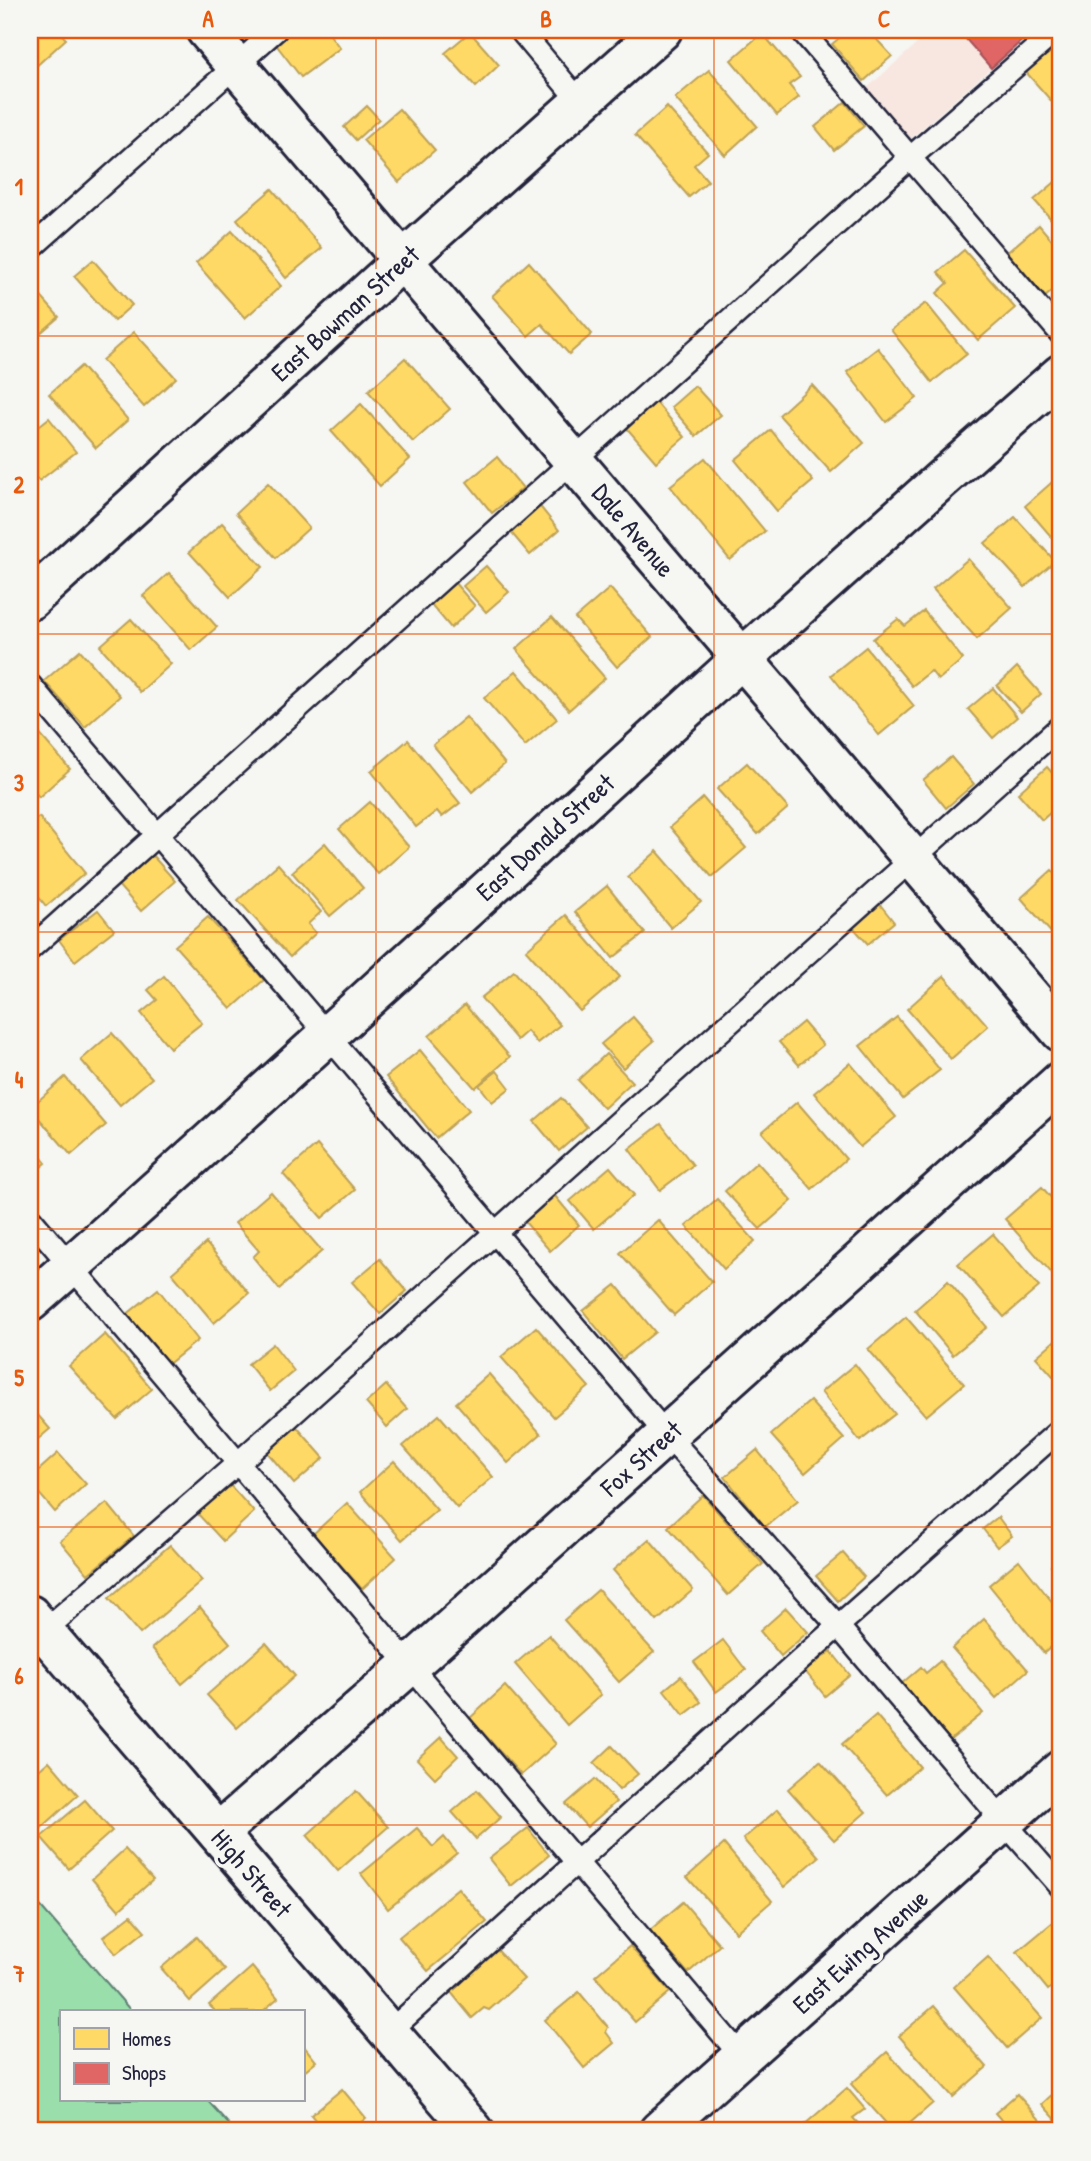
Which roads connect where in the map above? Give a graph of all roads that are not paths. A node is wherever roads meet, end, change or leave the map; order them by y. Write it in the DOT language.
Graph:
graph roads {
  1 [pos="206,30"];
  2 [pos="276,30"];
  3 [pos="520,30"];
  4 [pos="662,30"];
  5 [pos="801,30"];
  6 [pos="1057,30"];
  7 [pos="236,65"];
  8 [pos="580,102"];
  9 [pos="911,158"];
  10 [pos="30,249"];
  11 [pos="402,261"];
  12 [pos="1061,334"];
  13 [pos="1061,374"];
  14 [pos="574,460"];
  15 [pos="30,600"];
  16 [pos="742,658"];
  17 [pos="30,685"];
  18 [pos="1061,726"];
  19 [pos="158,835"];
  20 [pos="915,859"];
  21 [pos="30,949"];
  22 [pos="1061,1032"];
  23 [pos="328,1036"];
  24 [pos="1061,1081"];
  25 [pos="30,1218"];
  26 [pos="495,1233"];
  27 [pos="71,1266"];
  28 [pos="30,1302"];
  29 [pos="1061,1429"];
  30 [pos="667,1435"];
  31 [pos="238,1463"];
  32 [pos="37,1623"];
  33 [pos="838,1626"];
  34 [pos="410,1665"];
  35 [pos="1061,1770"];
  36 [pos="1004,1822"];
  37 [pos="218,1833"];
  38 [pos="578,1862"];
  39 [pos="1061,1887"];
  40 [pos="390,2031"];
  41 [pos="742,2057"];
  42 [pos="474,2131"];
  43 [pos="659,2131"];
  1 -- 7 [label="street, Dale Avenue"];
  2 -- 7 [label="lane"];
  3 -- 8 [label="lane"];
  4 -- 8 [label="street, East Bowman Street"];
  5 -- 9 [label="lane"];
  6 -- 9 [label="lane"];
  7 -- 10 [label="lane"];
  7 -- 11 [label="street, Dale Avenue"];
  8 -- 11 [label="street, East Bowman Street"];
  9 -- 12 [label="lane"];
  9 -- 14 [label="lane"];
  11 -- 14 [label="street, Dale Avenue"];
  11 -- 15 [label="street, East Bowman Street"];
  13 -- 16 [label="street, East Donald Street"];
  14 -- 16 [label="street, Dale Avenue"];
  14 -- 19 [label="lane"];
  16 -- 20 [label="street, Dale Avenue"];
  16 -- 23 [label="street, East Donald Street"];
  17 -- 19 [label="lane"];
  18 -- 20 [label="lane"];
  19 -- 21 [label="lane"];
  19 -- 23 [label="lane"];
  20 -- 22 [label="street, Dale Avenue"];
  20 -- 26 [label="lane"];
  23 -- 26 [label="lane"];
  23 -- 27 [label="street, East Donald Street"];
  24 -- 30 [label="street, Fox Street"];
  25 -- 27 [label="lane"];
  26 -- 30 [label="lane"];
  26 -- 31 [label="lane"];
  27 -- 28 [label="street, East Donald Street"];
  27 -- 31 [label="lane"];
  29 -- 33 [label="lane"];
  30 -- 33 [label="lane"];
  30 -- 34 [label="street, Fox Street"];
  31 -- 32 [label="lane"];
  31 -- 34 [label="lane"];
  32 -- 37 [label="street, High Street"];
  33 -- 36 [label="lane"];
  33 -- 38 [label="lane"];
  34 -- 37 [label="street, Fox Street"];
  34 -- 38 [label="lane"];
  35 -- 36 [label="street, East Ewing Avenue"];
  36 -- 39 [label="lane"];
  36 -- 41 [label="street, East Ewing Avenue"];
  37 -- 40 [label="street, High Street"];
  38 -- 40 [label="lane"];
  38 -- 41 [label="lane"];
  40 -- 42 [label="street, High Street"];
  41 -- 43 [label="street, East Ewing Avenue"];
}
